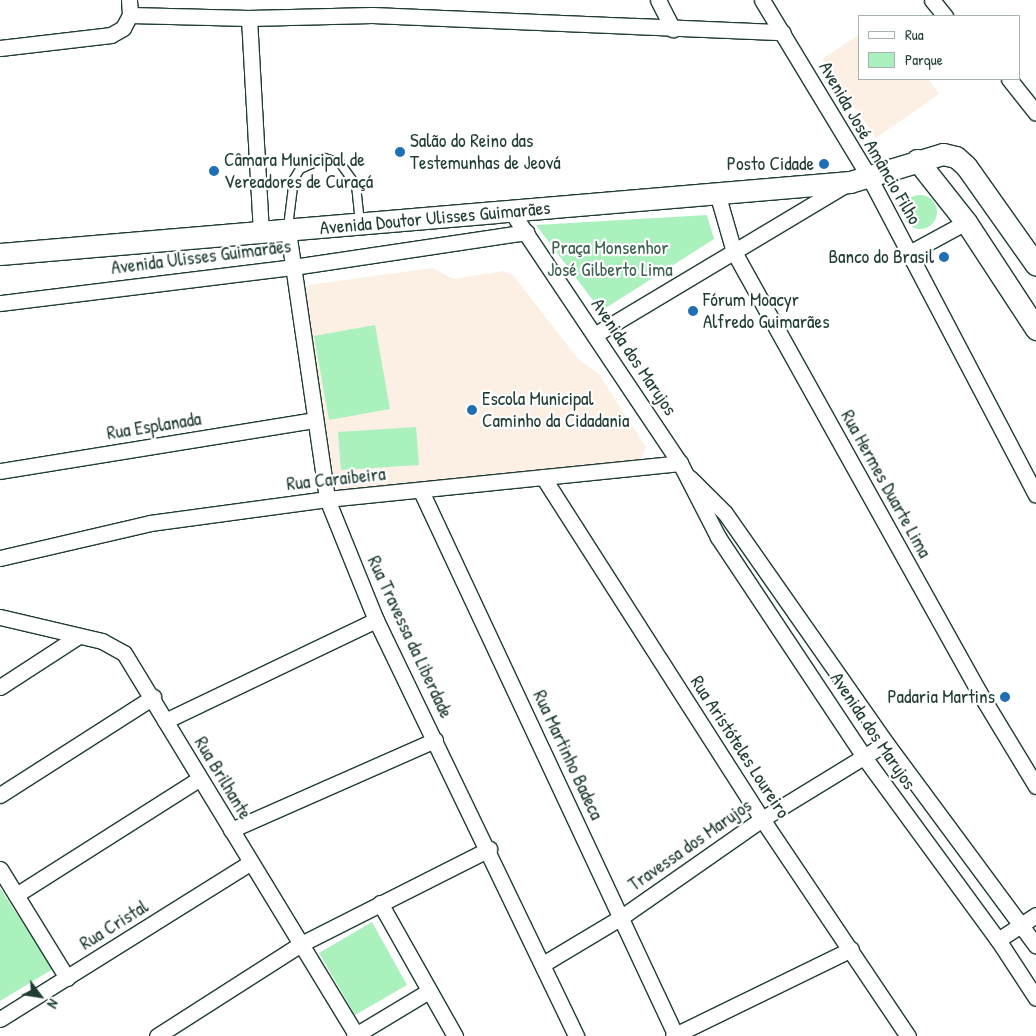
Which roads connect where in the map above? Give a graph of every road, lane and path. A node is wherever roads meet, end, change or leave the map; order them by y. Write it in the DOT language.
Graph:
graph roads {
  1 [pos="129,0"];
  2 [pos="658,0"];
  3 [pos="762,0"];
  4 [pos="932,0"];
  5 [pos="944,15"];
  6 [pos="130,16"];
  7 [pos="249,18"];
  8 [pos="673,29"];
  9 [pos="783,32"];
  10 [pos="0,48"];
  11 [pos="1010,80"];
  12 [pos="1036,113"];
  13 [pos="916,160"];
  14 [pos="859,178"];
  15 [pos="718,193"];
  16 [pos="511,211"];
  17 [pos="966,222"];
  18 [pos="360,224"];
  19 [pos="288,231"];
  20 [pos="526,232"];
  21 [pos="261,233"];
  22 [pos="734,252"];
  23 [pos="909,253"];
  24 [pos="0,254"];
  25 [pos="1036,265"];
  26 [pos="293,267"];
  27 [pos="0,303"];
  28 [pos="1036,328"];
  29 [pos="596,334"];
  30 [pos="314,420"];
  31 [pos="680,463"];
  32 [pos="0,471"];
  33 [pos="543,478"];
  34 [pos="690,478"];
  35 [pos="421,491"];
  36 [pos="1036,495"];
  37 [pos="327,499"];
  38 [pos="0,558"];
  39 [pos="0,617"];
  40 [pos="376,620"];
  41 [pos="77,636"];
  42 [pos="0,687"];
  43 [pos="153,697"];
  44 [pos="165,721"];
  45 [pos="435,740"];
  46 [pos="886,743"];
  47 [pos="864,757"];
  48 [pos="199,779"];
  49 [pos="1036,786"];
  50 [pos="0,795"];
  51 [pos="762,819"];
  52 [pos="231,830"];
  53 [pos="489,849"];
  54 [pos="250,863"];
  55 [pos="0,869"];
  56 [pos="16,895"];
  57 [pos="380,903"];
  58 [pos="1036,915"];
  59 [pos="620,918"];
  60 [pos="1021,925"];
  61 [pos="998,940"];
  62 [pos="301,944"];
  63 [pos="1036,946"];
  64 [pos="851,949"];
  65 [pos="543,964"];
  66 [pos="67,978"];
  67 [pos="429,992"];
  68 [pos="1036,998"];
  69 [pos="0,1020"];
  70 [pos="355,1035"];
  71 [pos="157,1036"];
  72 [pos="455,1036"];
  73 [pos="576,1036"];
  74 [pos="675,1036"];
  75 [pos="908,1036"];
  1 -- 6 [label="street"];
  2 -- 8 [label="street"];
  3 -- 9 [label="street, Avenida José Amâncio Filho"];
  4 -- 5 [label="street"];
  6 -- 7 [label="street"];
  6 -- 10 [label="street"];
  7 -- 8 [label="street"];
  7 -- 21 [label="street"];
  8 -- 9 [label="street"];
  9 -- 14 [label="street, Avenida José Amâncio Filho"];
  11 -- 12 [label="street"];
  13 -- 14 [label="main road, Avenida Doutor Ulisses Guimarães"];
  13 -- 17 [label="main road"];
  13 -- 25 [label="main road, Avenida Doutor Ulisses Guimarães"];
  14 -- 15 [label="main road, Avenida Doutor Ulisses Guimarães"];
  14 -- 22 [label="street"];
  14 -- 23 [label="street, Avenida José Amâncio Filho"];
  15 -- 16 [label="main road, Avenida Doutor Ulisses Guimarães"];
  15 -- 22 [label="street, Rua Hermes Duarte Lima"];
  16 -- 18 [label="main road, Avenida Doutor Ulisses Guimarães"];
  16 -- 20 [label="street, Avenida dos Marujos"];
  17 -- 23 [label="street"];
  17 -- 28 [label="main road"];
  18 -- 19 [label="main road, Avenida Doutor Ulisses Guimarães"];
  18 -- 19 [label="lane"];
  19 -- 21 [label="main road, Avenida Doutor Ulisses Guimarães"];
  19 -- 26 [label="street, Rua Travessa da Liberdade"];
  20 -- 26 [label="street, Avenida Ulisses Guimarães"];
  20 -- 29 [label="street, Avenida dos Marujos"];
  21 -- 24 [label="main road, Avenida Doutor Ulisses Guimarães"];
  22 -- 29 [label="street"];
  22 -- 49 [label="street, Rua Hermes Duarte Lima"];
  23 -- 36 [label="street, Avenida José Amâncio Filho"];
  26 -- 27 [label="street, Avenida Ulisses Guimarães"];
  26 -- 30 [label="street, Rua Travessa da Liberdade"];
  29 -- 31 [label="street, Avenida dos Marujos"];
  30 -- 32 [label="street, Rua Esplanada"];
  30 -- 37 [label="street, Rua Travessa da Liberdade"];
  31 -- 33 [label="street, Rua Caraibeira"];
  31 -- 34 [label="street, Avenida dos Marujos"];
  33 -- 35 [label="street, Rua Caraibeira"];
  33 -- 51 [label="street, Rua Aristóteles Loureiro"];
  34 -- 46 [label="street, Avenida dos Marujos"];
  34 -- 47 [label="street, Avenida dos Marujos"];
  35 -- 37 [label="street, Rua Caraibeira"];
  35 -- 59 [label="street, Rua Martinho Badeca"];
  37 -- 38 [label="street, Rua Caraibeira"];
  37 -- 40 [label="street, Rua Travessa da Liberdade"];
  39 -- 41 [label="street, Rua Brilhante"];
  40 -- 44 [label="street"];
  40 -- 45 [label="street, Rua Travessa da Liberdade"];
  41 -- 42 [label="street"];
  41 -- 43 [label="street, Rua Brilhante"];
  43 -- 44 [label="street, Rua Brilhante"];
  43 -- 50 [label="street"];
  44 -- 48 [label="street, Rua Brilhante"];
  45 -- 52 [label="street"];
  45 -- 53 [label="street, Rua Travessa da Liberdade"];
  46 -- 47 [label="street, Travessa dos Marujos"];
  46 -- 60 [label="street, Avenida dos Marujos"];
  47 -- 51 [label="street, Travessa dos Marujos"];
  47 -- 61 [label="street, Avenida dos Marujos"];
  48 -- 52 [label="street, Rua Brilhante"];
  48 -- 56 [label="street"];
  51 -- 59 [label="street, Travessa dos Marujos"];
  51 -- 64 [label="street, Rua Aristóteles Loureiro"];
  52 -- 54 [label="street, Rua Brilhante"];
  53 -- 57 [label="street"];
  53 -- 65 [label="street, Rua Travessa da Liberdade"];
  54 -- 62 [label="street, Rua Brilhante"];
  54 -- 66 [label="street, Rua Cristal"];
  55 -- 56 [label="street"];
  56 -- 66 [label="street"];
  57 -- 62 [label="street"];
  57 -- 67 [label="street"];
  58 -- 60 [label="street"];
  59 -- 65 [label="street, Travessa dos Marujos"];
  59 -- 74 [label="street, Rua Martinho Badeca"];
  60 -- 61 [label="street"];
  60 -- 63 [label="street, Avenida dos Marujos"];
  61 -- 68 [label="street, Avenida dos Marujos"];
  62 -- 70 [label="street, Rua Brilhante"];
  62 -- 71 [label="street"];
  64 -- 74 [label="street"];
  64 -- 75 [label="street, Rua Aristóteles Loureiro"];
  65 -- 73 [label="street, Rua Travessa da Liberdade"];
  66 -- 69 [label="street, Rua Cristal"];
  67 -- 70 [label="street"];
  67 -- 72 [label="street"];
}
